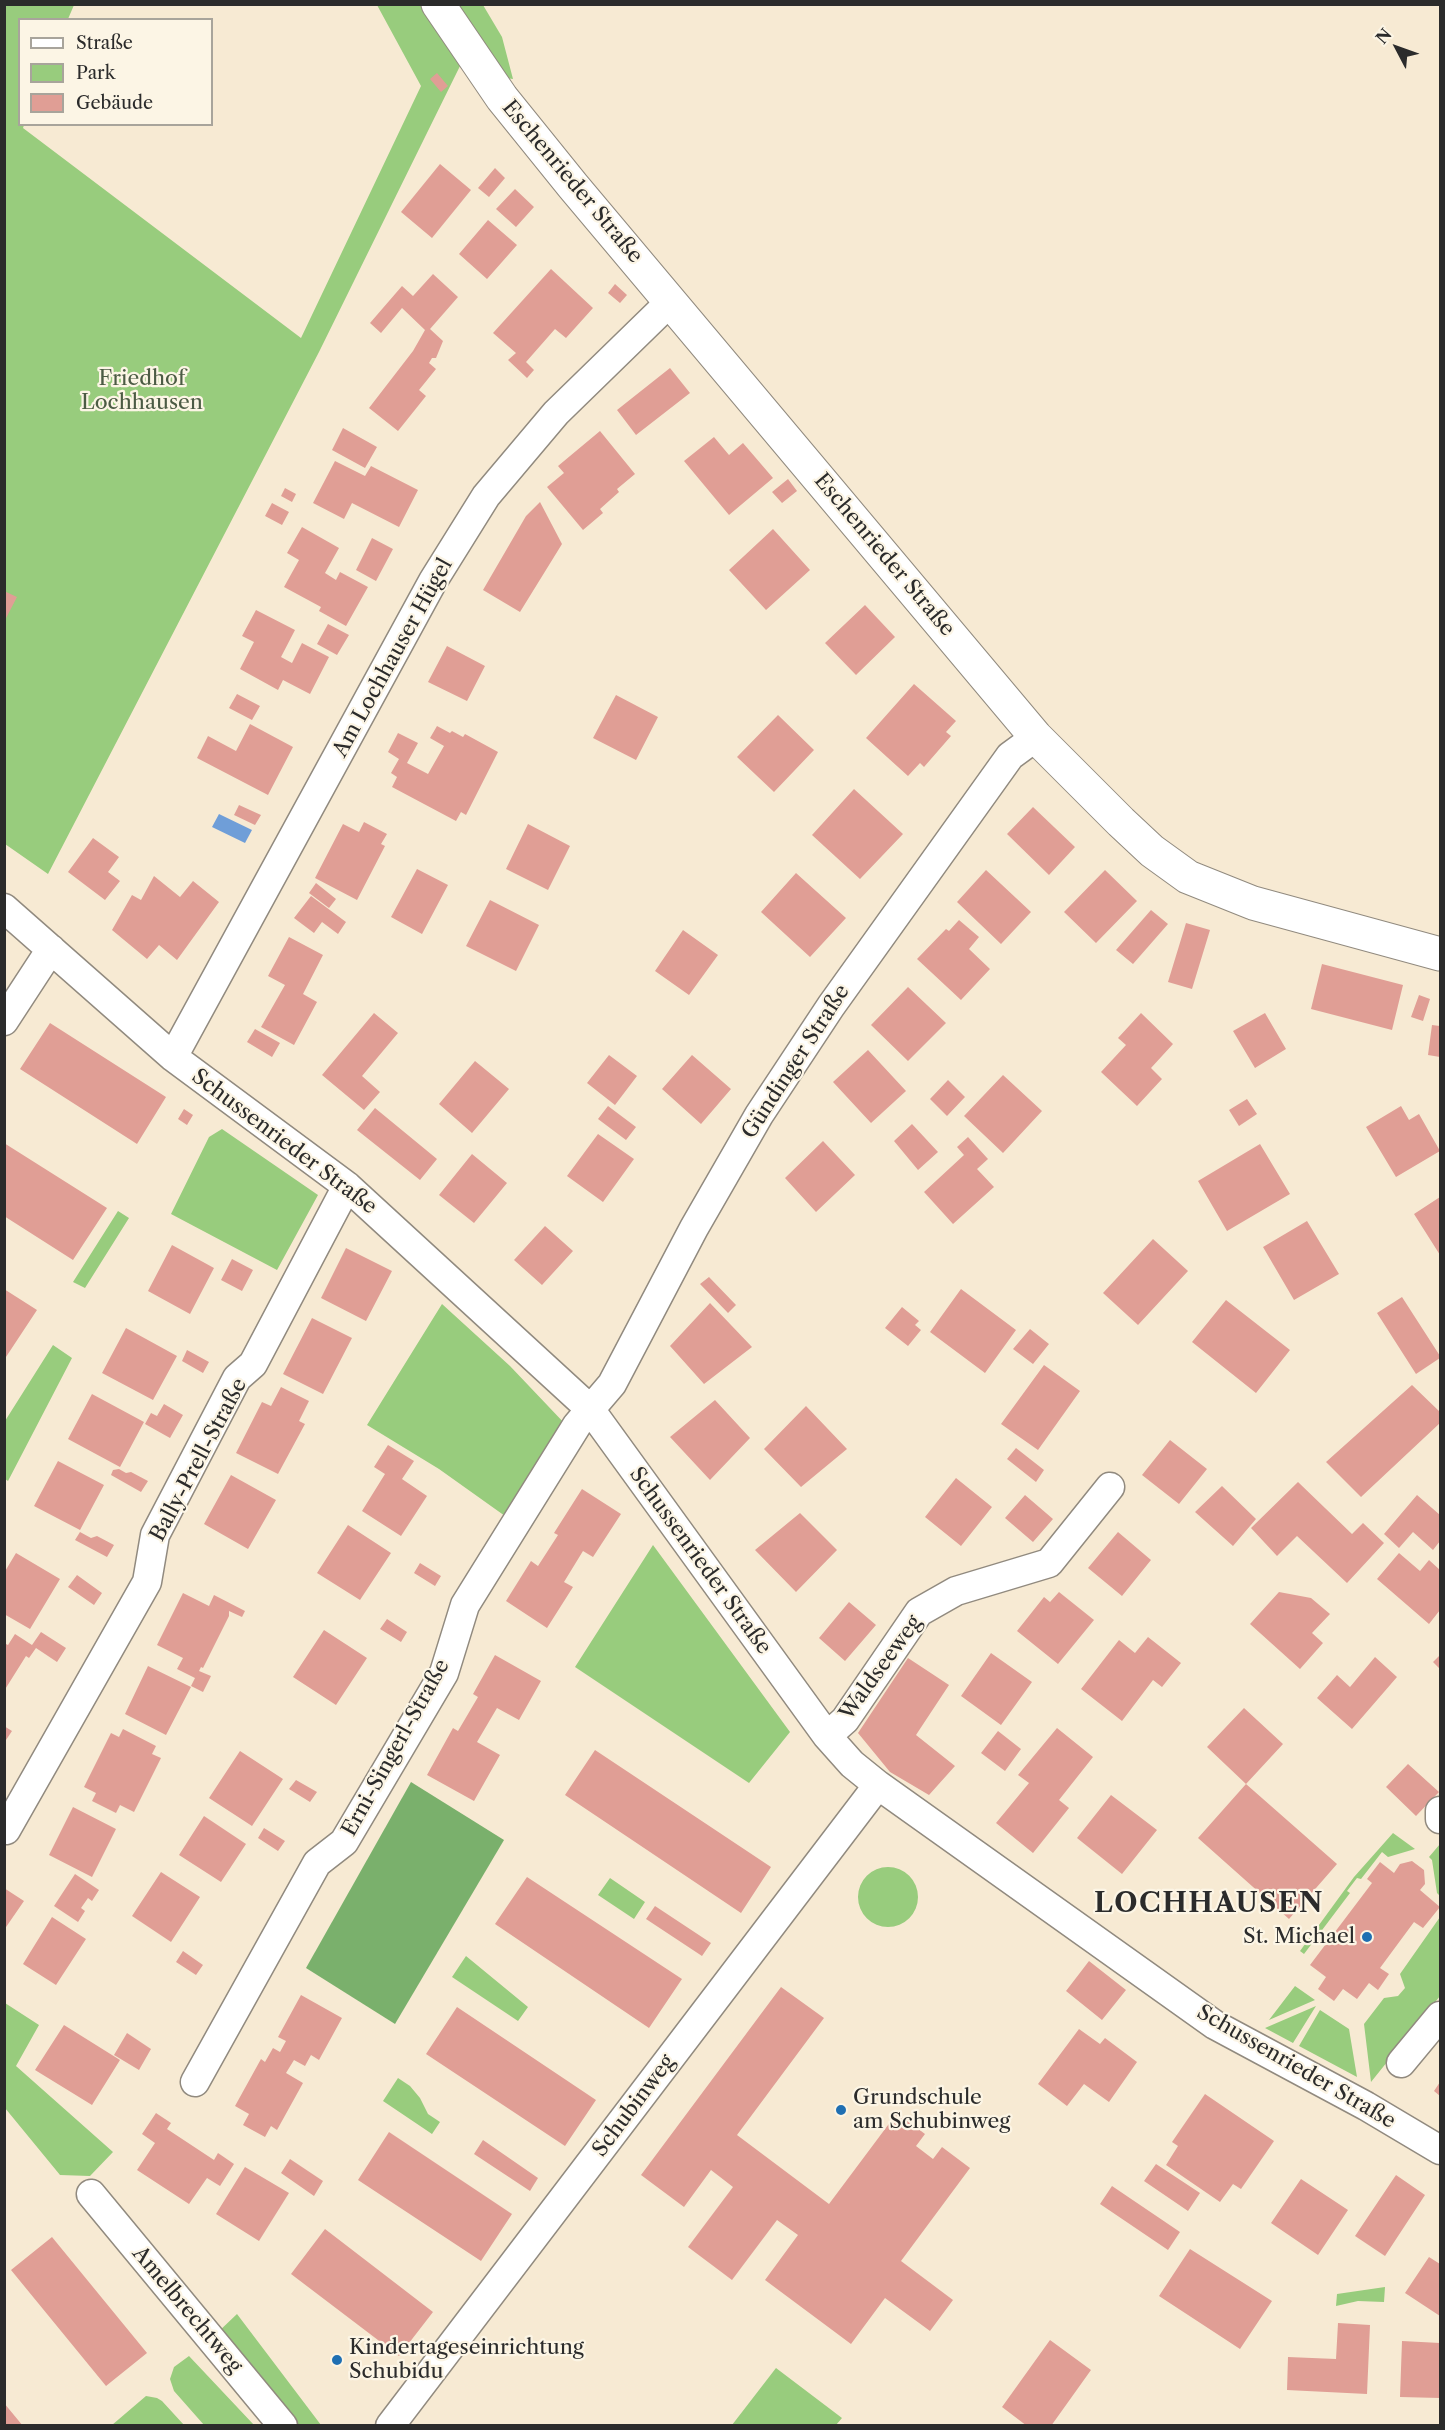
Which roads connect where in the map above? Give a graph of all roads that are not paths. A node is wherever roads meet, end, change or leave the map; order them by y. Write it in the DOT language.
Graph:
graph roads {
  1 [pos="438,4"];
  2 [pos="671,301"];
  3 [pos="1036,737"];
  4 [pos="4,908"];
  5 [pos="51,950"];
  6 [pos="1440,954"];
  7 [pos="4,1021"];
  8 [pos="173,1057"];
  9 [pos="347,1186"];
  10 [pos="590,1409"];
  11 [pos="1110,1487"];
  12 [pos="827,1736"];
  13 [pos="878,1785"];
  14 [pos="1440,1812"];
  15 [pos="1440,1819"];
  16 [pos="6,1830"];
  17 [pos="1440,2016"];
  18 [pos="1401,2063"];
  19 [pos="195,2082"];
  20 [pos="1440,2150"];
  21 [pos="91,2194"];
  22 [pos="283,2426"];
  23 [pos="390,2426"];
  1 -- 2 [label="street, Eschenrieder Straße"];
  2 -- 3 [label="street, Eschenrieder Straße"];
  2 -- 8 [label="street, Am Lochhauser Hügel"];
  3 -- 6 [label="street, Eschenrieder Straße"];
  3 -- 10 [label="street, Gündinger Straße"];
  4 -- 5 [label="street, Schussenrieder Straße"];
  5 -- 7 [label="street"];
  5 -- 8 [label="street, Schussenrieder Straße"];
  8 -- 9 [label="street, Schussenrieder Straße"];
  9 -- 10 [label="street, Schussenrieder Straße"];
  9 -- 16 [label="street, Bally-Prell-Straße"];
  10 -- 12 [label="street, Schussenrieder Straße"];
  10 -- 19 [label="street, Erni-Singerl-Straße"];
  11 -- 12 [label="street, Waldseeweg"];
  12 -- 13 [label="street, Schussenrieder Straße"];
  13 -- 20 [label="street, Schussenrieder Straße"];
  13 -- 23 [label="street, Schubinweg"];
  14 -- 15 [label="street"];
  17 -- 18 [label="street"];
  21 -- 22 [label="street, Amelbrechtweg"];
}
